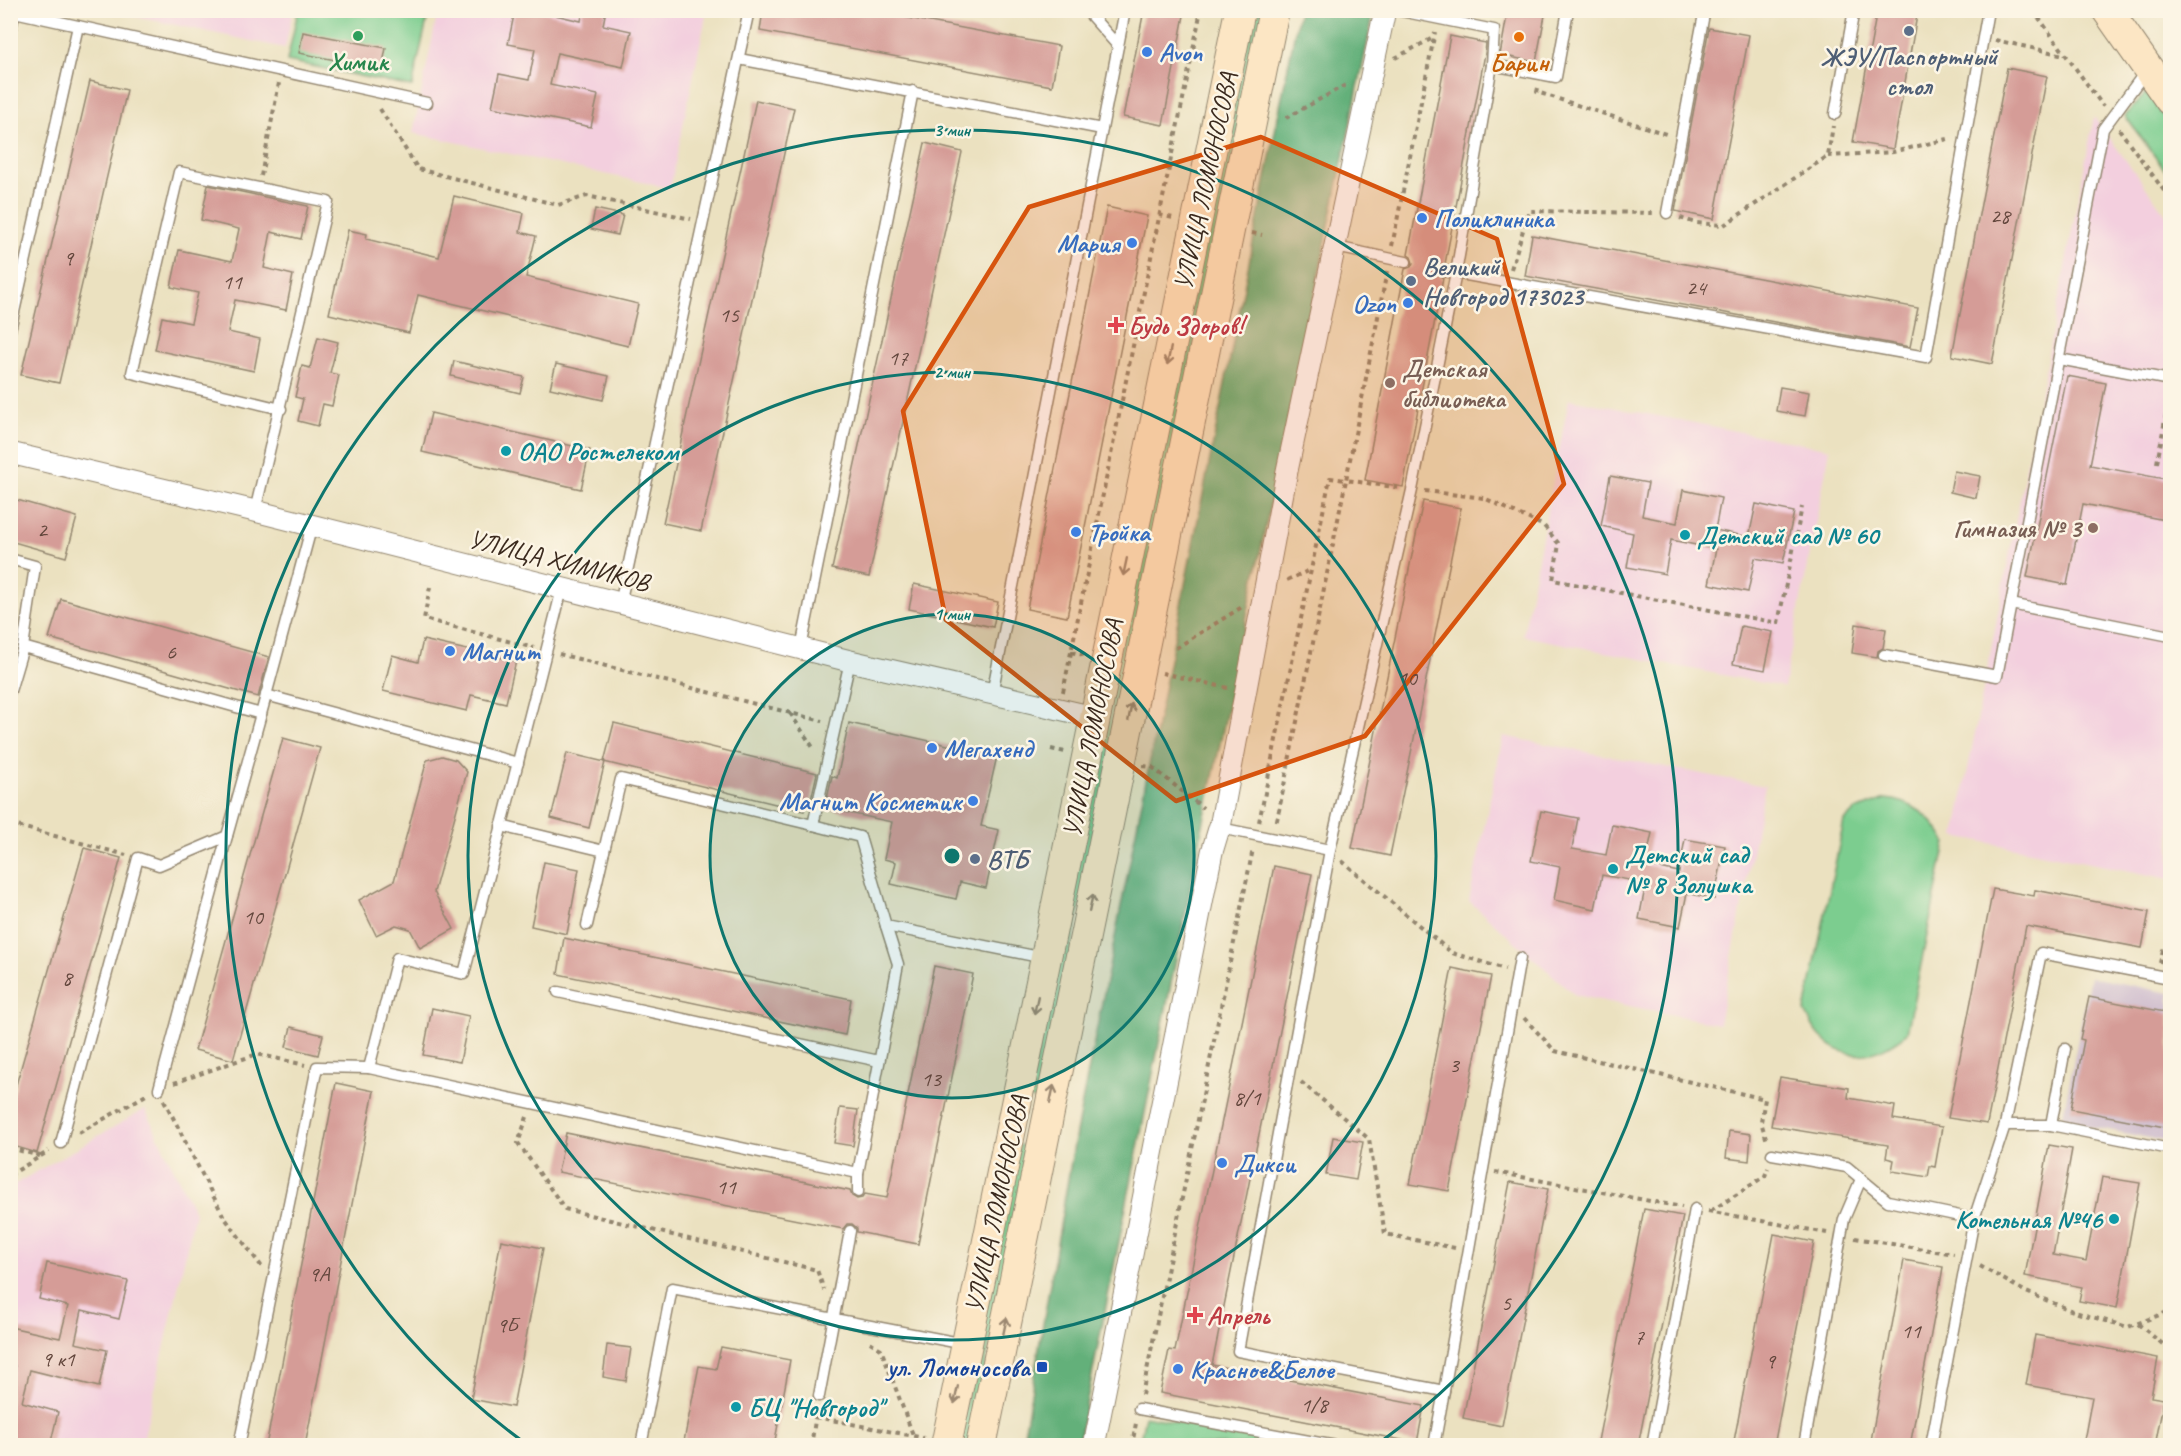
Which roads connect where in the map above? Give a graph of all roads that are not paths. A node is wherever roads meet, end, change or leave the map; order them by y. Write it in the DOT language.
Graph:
graph roads {
  1 [pos="749,10"];
  2 [pos="1086,10"];
  3 [pos="1125,10"];
  4 [pos="1240,10"];
  5 [pos="1274,10"];
  6 [pos="1385,10"];
  7 [pos="1396,10"];
  8 [pos="1568,10"];
  9 [pos="1708,10"];
  10 [pos="1854,10"];
  11 [pos="1988,10"];
  12 [pos="2107,10"];
  13 [pos="13,11"];
  14 [pos="78,26"];
  15 [pos="10,31"];
  16 [pos="1118,46"];
  17 [pos="739,59"];
  18 [pos="1492,65"];
  19 [pos="2148,68"];
  20 [pos="913,91"];
  21 [pos="2170,99"];
  22 [pos="427,103"];
  23 [pos="1835,114"];
  24 [pos="1102,129"];
  25 [pos="1667,213"];
  26 [pos="1336,247"];
  27 [pos="1406,262"];
  28 [pos="1444,271"];
  29 [pos="1456,273"];
  30 [pos="10,330"];
  31 [pos="2059,359"];
  32 [pos="2170,380"];
  33 [pos="281,409"];
  34 [pos="10,453"];
  35 [pos="255,511"];
  36 [pos="312,525"];
  37 [pos="10,559"];
  38 [pos="562,589"];
  39 [pos="620,603"];
  40 [pos="2011,604"];
  41 [pos="2170,636"];
  42 [pos="23,647"];
  43 [pos="801,648"];
  44 [pos="1884,655"];
  45 [pos="850,661"];
  46 [pos="10,691"];
  47 [pos="992,694"];
  48 [pos="266,695"];
  49 [pos="261,714"];
  50 [pos="1094,717"];
  51 [pos="518,763"];
  52 [pos="813,825"];
  53 [pos="1221,825"];
  54 [pos="501,826"];
  55 [pos="227,836"];
  56 [pos="1330,850"];
  57 [pos="604,851"];
  58 [pos="587,925"];
  59 [pos="886,926"];
  60 [pos="1046,958"];
  61 [pos="1520,958"];
  62 [pos="2170,978"];
  63 [pos="558,992"];
  64 [pos="2065,1049"];
  65 [pos="879,1061"];
  66 [pos="369,1068"];
  67 [pos="159,1089"];
  68 [pos="1013,1120"];
  69 [pos="2005,1125"];
  70 [pos="2051,1125"];
  71 [pos="1046,1126"];
  72 [pos="61,1143"];
  73 [pos="2170,1149"];
  74 [pos="1772,1154"];
  75 [pos="858,1173"];
  76 [pos="1861,1179"];
  77 [pos="858,1192"];
  78 [pos="1695,1209"];
  79 [pos="1974,1219"];
  80 [pos="850,1231"];
  81 [pos="834,1319"];
  82 [pos="967,1345"];
  83 [pos="1444,1391"];
  84 [pos="819,1396"];
  85 [pos="1139,1409"];
  86 [pos="946,1444"];
  87 [pos="239,1446"];
  88 [pos="641,1446"];
  89 [pos="981,1446"];
  90 [pos="1094,1446"];
  91 [pos="1336,1446"];
  92 [pos="1434,1446"];
  93 [pos="1652,1446"];
  94 [pos="1803,1446"];
  95 [pos="1931,1446"];
  1 -- 17 [label="lane"];
  2 -- 16 [label="lane"];
  3 -- 16 [label="lane"];
  4 -- 50 [label="main road, УЛИЦА ЛОМОНОСОВА, one-way"];
  71 -- 5 [label="main road, УЛИЦА ЛОМОНОСОВА, one-way"];
  6 -- 26 [label="street"];
  7 -- 18 [label="lane"];
  8 -- 18 [label="lane"];
  9 -- 25 [label="lane"];
  10 -- 23 [label="lane"];
  11 -- 29 [label="lane"];
  12 -- 19 [label="main road"];
  13 -- 14 [label="lane"];
  13 -- 15 [label="lane"];
  14 -- 22 [label="lane"];
  14 -- 30 [label="lane"];
  16 -- 24 [label="lane"];
  17 -- 20 [label="lane"];
  17 -- 39 [label="lane"];
  18 -- 29 [label="lane"];
  19 -- 21 [label="main road"];
  19 -- 31 [label="lane"];
  20 -- 24 [label="lane"];
  20 -- 43 [label="lane"];
  24 -- 47 [label="lane"];
  26 -- 27 [label="lane"];
  26 -- 53 [label="street"];
  28 -- 29 [label="lane"];
  29 -- 56 [label="lane"];
  31 -- 32 [label="lane"];
  31 -- 40 [label="lane"];
  33 -- 33 [label="lane"];
  33 -- 35 [label="lane"];
  34 -- 35 [label="street, УЛИЦА ХИМИКОВ"];
  35 -- 36 [label="street, УЛИЦА ХИМИКОВ"];
  36 -- 38 [label="street, УЛИЦА ХИМИКОВ"];
  36 -- 48 [label="lane"];
  37 -- 42 [label="lane"];
  38 -- 39 [label="street, УЛИЦА ХИМИКОВ"];
  38 -- 51 [label="lane"];
  39 -- 43 [label="street, УЛИЦА ХИМИКОВ"];
  40 -- 41 [label="lane"];
  40 -- 44 [label="lane"];
  42 -- 46 [label="lane"];
  42 -- 49 [label="lane"];
  43 -- 45 [label="street, УЛИЦА ХИМИКОВ"];
  45 -- 47 [label="street, УЛИЦА ХИМИКОВ"];
  45 -- 52 [label="lane"];
  47 -- 50 [label="street, УЛИЦА ХИМИКОВ"];
  48 -- 49 [label="lane"];
  48 -- 51 [label="lane"];
  49 -- 55 [label="lane"];
  50 -- 60 [label="main road, УЛИЦА ЛОМОНОСОВА"];
  51 -- 54 [label="lane"];
  52 -- 57 [label="lane"];
  52 -- 59 [label="lane"];
  53 -- 56 [label="lane"];
  53 -- 90 [label="street"];
  54 -- 57 [label="lane"];
  54 -- 66 [label="lane"];
  55 -- 67 [label="lane"];
  55 -- 72 [label="lane"];
  56 -- 83 [label="lane"];
  57 -- 58 [label="lane"];
  59 -- 60 [label="lane"];
  59 -- 65 [label="lane"];
  60 -- 68 [label="main road, УЛИЦА ЛОМОНОСОВА, one-way"];
  61 -- 83 [label="lane"];
  62 -- 69 [label="lane"];
  63 -- 65 [label="lane"];
  64 -- 70 [label="lane"];
  65 -- 75 [label="lane"];
  66 -- 75 [label="lane"];
  66 -- 87 [label="lane"];
  68 -- 71 [label="main road"];
  68 -- 82 [label="main road, УЛИЦА ЛОМОНОСОВА"];
  69 -- 70 [label="lane"];
  69 -- 79 [label="lane"];
  70 -- 73 [label="lane"];
  89 -- 71 [label="main road, УЛИЦА ЛОМОНОСОВА, one-way"];
  74 -- 76 [label="lane"];
  75 -- 77 [label="lane"];
  76 -- 79 [label="lane"];
  76 -- 94 [label="lane"];
  78 -- 93 [label="lane"];
  79 -- 95 [label="lane"];
  80 -- 81 [label="lane"];
  81 -- 82 [label="lane"];
  81 -- 84 [label="lane"];
  81 -- 88 [label="lane"];
  82 -- 86 [label="main road, УЛИЦА ЛОМОНОСОВА, one-way"];
  83 -- 92 [label="lane"];
  85 -- 91 [label="lane"];
}
